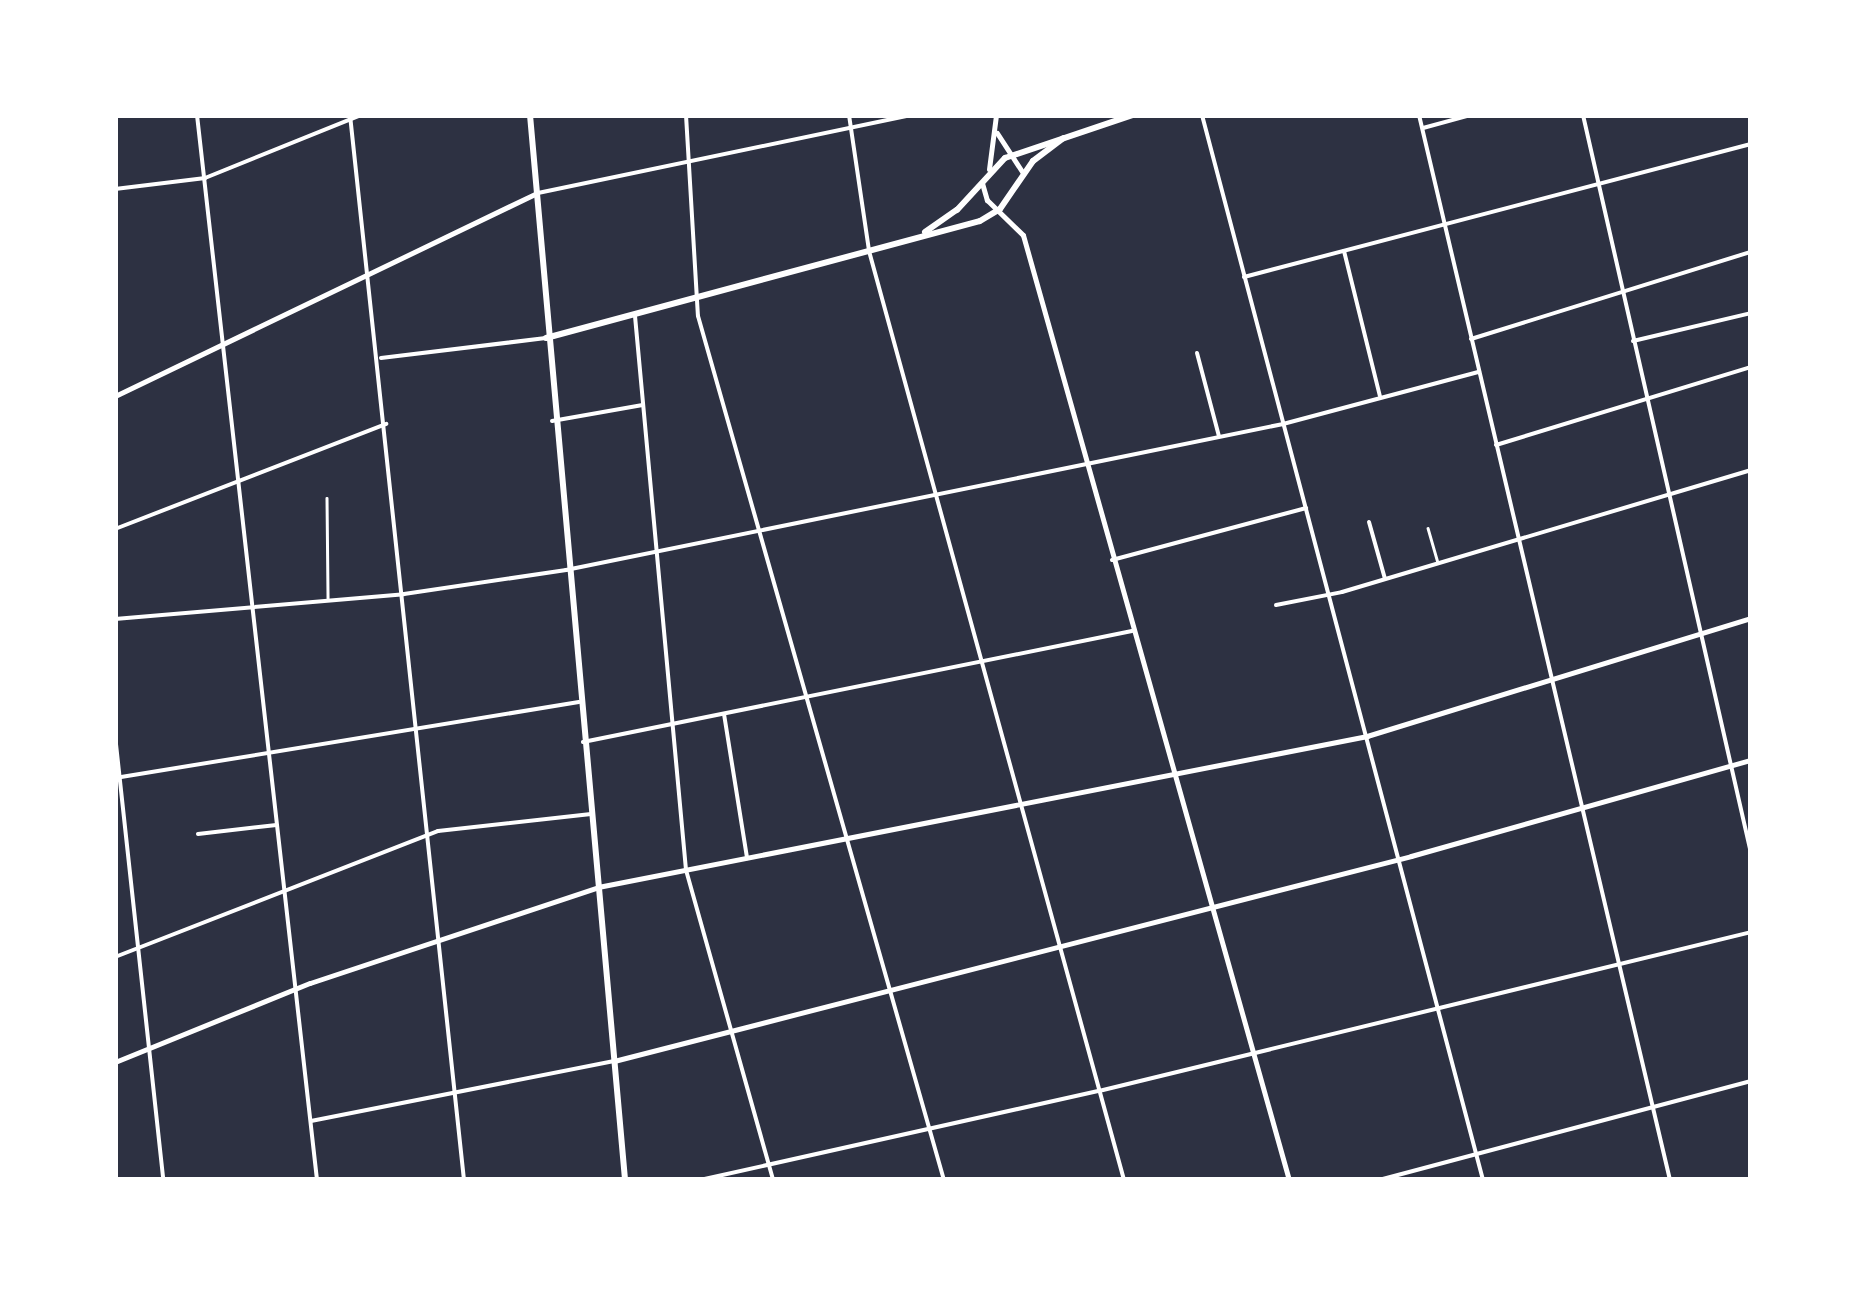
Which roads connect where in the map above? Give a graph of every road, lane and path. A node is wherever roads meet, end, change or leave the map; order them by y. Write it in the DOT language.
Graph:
graph roads {
  1 [pos="197,115"];
  2 [pos="361,115"];
  3 [pos="530,115"];
  4 [pos="686,115"];
  5 [pos="849,115"];
  6 [pos="910,115"];
  7 [pos="996,115"];
  8 [pos="1133,115"];
  9 [pos="1202,115"];
  10 [pos="1420,115"];
  11 [pos="1472,115"];
  12 [pos="1583,115"];
  13 [pos="350,117"];
  14 [pos="851,128"];
  15 [pos="1422,128"];
  16 [pos="995,130"];
  17 [pos="1063,138"];
  18 [pos="1751,144"];
  19 [pos="1013,157"];
  20 [pos="688,164"];
  21 [pos="989,169"];
  22 [pos="1023,174"];
  23 [pos="205,178"];
  24 [pos="982,182"];
  25 [pos="1598,184"];
  26 [pos="115,189"];
  27 [pos="534,194"];
  28 [pos="997,207"];
  29 [pos="1445,224"];
  30 [pos="910,239"];
  31 [pos="1344,251"];
  32 [pos="869,252"];
  33 [pos="1751,252"];
  34 [pos="369,271"];
  35 [pos="1244,278"];
  36 [pos="1623,296"];
  37 [pos="695,300"];
  38 [pos="1751,313"];
  39 [pos="635,316"];
  40 [pos="546,338"];
  41 [pos="1471,339"];
  42 [pos="1633,341"];
  43 [pos="226,342"];
  44 [pos="1197,353"];
  45 [pos="380,358"];
  46 [pos="1751,366"];
  47 [pos="1479,372"];
  48 [pos="115,396"];
  49 [pos="1381,399"];
  50 [pos="1646,400"];
  51 [pos="643,405"];
  52 [pos="552,421"];
  53 [pos="386,424"];
  54 [pos="1282,424"];
  55 [pos="1219,436"];
  56 [pos="1496,445"];
  57 [pos="1084,462"];
  58 [pos="1751,470"];
  59 [pos="240,481"];
  60 [pos="934,494"];
  61 [pos="1667,495"];
  62 [pos="327,498"];
  63 [pos="1306,508"];
  64 [pos="1369,522"];
  65 [pos="1428,528"];
  66 [pos="115,529"];
  67 [pos="758,531"];
  68 [pos="1518,540"];
  69 [pos="658,552"];
  70 [pos="1112,560"];
  71 [pos="1439,564"];
  72 [pos="566,570"];
  73 [pos="1386,579"];
  74 [pos="404,594"];
  75 [pos="1329,594"];
  76 [pos="328,599"];
  77 [pos="251,605"];
  78 [pos="1276,605"];
  79 [pos="1751,618"];
  80 [pos="115,619"];
  81 [pos="1132,631"];
  82 [pos="1699,634"];
  83 [pos="981,662"];
  84 [pos="1551,680"];
  85 [pos="807,697"];
  86 [pos="579,702"];
  87 [pos="724,714"];
  88 [pos="673,724"];
  89 [pos="417,728"];
  90 [pos="115,735"];
  91 [pos="1367,736"];
  92 [pos="583,742"];
  93 [pos="268,754"];
  94 [pos="1751,760"];
  95 [pos="1729,766"];
  96 [pos="1174,774"];
  97 [pos="118,778"];
  98 [pos="1018,804"];
  99 [pos="1582,808"];
  100 [pos="590,814"];
  101 [pos="276,824"];
  102 [pos="198,834"];
  103 [pos="429,834"];
  104 [pos="849,839"];
  105 [pos="1751,853"];
  106 [pos="747,859"];
  107 [pos="1399,859"];
  108 [pos="686,870"];
  109 [pos="598,887"];
  110 [pos="285,893"];
  111 [pos="1212,907"];
  112 [pos="1751,932"];
  113 [pos="438,938"];
  114 [pos="1059,946"];
  115 [pos="140,948"];
  116 [pos="115,957"];
  117 [pos="1620,964"];
  118 [pos="296,988"];
  119 [pos="891,990"];
  120 [pos="1438,1008"];
  121 [pos="731,1031"];
  122 [pos="150,1047"];
  123 [pos="1253,1054"];
  124 [pos="614,1061"];
  125 [pos="115,1062"];
  126 [pos="1751,1081"];
  127 [pos="454,1090"];
  128 [pos="1099,1091"];
  129 [pos="1654,1110"];
  130 [pos="311,1122"];
  131 [pos="931,1129"];
  132 [pos="1477,1156"];
  133 [pos="769,1166"];
  134 [pos="162,1180"];
  135 [pos="318,1180"];
  136 [pos="464,1180"];
  137 [pos="625,1180"];
  138 [pos="700,1180"];
  139 [pos="773,1180"];
  140 [pos="944,1180"];
  141 [pos="1124,1180"];
  142 [pos="1289,1180"];
  143 [pos="1380,1180"];
  144 [pos="1483,1180"];
  145 [pos="1670,1180"];
  1 -- 23 [label="street"];
  2 -- 13 [label="street"];
  3 -- 27 [label="main road"];
  4 -- 20 [label="street"];
  5 -- 14 [label="street"];
  6 -- 14 [label="street"];
  7 -- 16 [label="street"];
  8 -- 17 [label="main road"];
  9 -- 35 [label="street"];
  10 -- 15 [label="street"];
  11 -- 15 [label="street"];
  12 -- 25 [label="street"];
  13 -- 23 [label="street"];
  13 -- 34 [label="street"];
  14 -- 20 [label="street"];
  14 -- 32 [label="street"];
  15 -- 29 [label="street"];
  16 -- 19 [label="street"];
  16 -- 21 [label="street"];
  17 -- 19 [label="main road"];
  17 -- 22 [label="main road"];
  18 -- 25 [label="street"];
  19 -- 21 [label="main road"];
  19 -- 22 [label="street"];
  20 -- 27 [label="street"];
  20 -- 37 [label="street"];
  21 -- 24 [label="main road"];
  22 -- 28 [label="main road"];
  23 -- 26 [label="street"];
  23 -- 43 [label="street"];
  24 -- 28 [label="street"];
  24 -- 30 [label="main road"];
  25 -- 29 [label="street"];
  25 -- 36 [label="street"];
  27 -- 34 [label="street"];
  27 -- 40 [label="main road"];
  28 -- 30 [label="main road"];
  28 -- 57 [label="street"];
  29 -- 31 [label="street"];
  29 -- 41 [label="street"];
  30 -- 32 [label="main road"];
  31 -- 35 [label="street"];
  31 -- 49 [label="street"];
  32 -- 37 [label="main road"];
  32 -- 60 [label="street"];
  33 -- 36 [label="street"];
  34 -- 43 [label="street"];
  34 -- 45 [label="street"];
  35 -- 54 [label="street"];
  36 -- 41 [label="street"];
  36 -- 42 [label="street"];
  37 -- 39 [label="main road"];
  37 -- 67 [label="street"];
  38 -- 42 [label="street"];
  39 -- 40 [label="main road"];
  39 -- 51 [label="street"];
  40 -- 45 [label="street"];
  40 -- 52 [label="main road"];
  41 -- 47 [label="street"];
  42 -- 50 [label="street"];
  43 -- 48 [label="street"];
  43 -- 59 [label="street"];
  44 -- 55 [label="street"];
  45 -- 53 [label="street"];
  46 -- 50 [label="street"];
  47 -- 49 [label="street"];
  47 -- 56 [label="street"];
  49 -- 54 [label="street"];
  50 -- 56 [label="street"];
  50 -- 61 [label="street"];
  51 -- 52 [label="street"];
  51 -- 69 [label="street"];
  52 -- 72 [label="main road"];
  53 -- 59 [label="street"];
  53 -- 74 [label="street"];
  54 -- 55 [label="street"];
  54 -- 63 [label="street"];
  55 -- 57 [label="street"];
  56 -- 68 [label="street"];
  57 -- 60 [label="street"];
  57 -- 70 [label="street"];
  58 -- 61 [label="street"];
  59 -- 66 [label="street"];
  59 -- 77 [label="street"];
  60 -- 67 [label="street"];
  60 -- 83 [label="street"];
  61 -- 68 [label="street"];
  61 -- 82 [label="street"];
  62 -- 76 [label="lane"];
  63 -- 70 [label="street"];
  63 -- 75 [label="street"];
  64 -- 73 [label="street"];
  65 -- 71 [label="lane"];
  67 -- 69 [label="street"];
  67 -- 85 [label="street"];
  68 -- 71 [label="street"];
  68 -- 84 [label="street"];
  69 -- 72 [label="street"];
  69 -- 88 [label="street"];
  70 -- 81 [label="street"];
  71 -- 73 [label="street"];
  72 -- 74 [label="street"];
  72 -- 86 [label="main road"];
  73 -- 75 [label="street"];
  74 -- 76 [label="street"];
  74 -- 89 [label="street"];
  75 -- 78 [label="street"];
  75 -- 91 [label="street"];
  76 -- 77 [label="street"];
  77 -- 80 [label="street"];
  77 -- 93 [label="street"];
  79 -- 82 [label="street"];
  81 -- 83 [label="street"];
  81 -- 96 [label="street"];
  82 -- 84 [label="street"];
  82 -- 95 [label="street"];
  83 -- 85 [label="street"];
  83 -- 98 [label="street"];
  84 -- 91 [label="street"];
  84 -- 99 [label="street"];
  85 -- 87 [label="street"];
  85 -- 104 [label="street"];
  86 -- 89 [label="street"];
  86 -- 92 [label="main road"];
  87 -- 88 [label="street"];
  87 -- 106 [label="street"];
  88 -- 92 [label="street"];
  88 -- 108 [label="street"];
  89 -- 93 [label="street"];
  89 -- 103 [label="street"];
  90 -- 97 [label="street"];
  91 -- 96 [label="street"];
  91 -- 107 [label="street"];
  92 -- 100 [label="main road"];
  93 -- 97 [label="street"];
  93 -- 101 [label="street"];
  94 -- 95 [label="street"];
  95 -- 99 [label="street"];
  95 -- 105 [label="street"];
  96 -- 98 [label="street"];
  96 -- 111 [label="street"];
  97 -- 115 [label="street"];
  98 -- 104 [label="street"];
  98 -- 114 [label="street"];
  99 -- 107 [label="street"];
  99 -- 117 [label="street"];
  100 -- 103 [label="street"];
  100 -- 109 [label="main road"];
  101 -- 102 [label="street"];
  101 -- 110 [label="street"];
  103 -- 110 [label="street"];
  103 -- 113 [label="street"];
  104 -- 106 [label="street"];
  104 -- 119 [label="street"];
  106 -- 108 [label="street"];
  107 -- 111 [label="street"];
  107 -- 120 [label="street"];
  108 -- 109 [label="street"];
  108 -- 121 [label="street"];
  109 -- 113 [label="street"];
  109 -- 124 [label="main road"];
  110 -- 115 [label="street"];
  110 -- 118 [label="street"];
  111 -- 114 [label="street"];
  111 -- 123 [label="street"];
  112 -- 117 [label="street"];
  113 -- 118 [label="street"];
  113 -- 127 [label="street"];
  114 -- 119 [label="street"];
  114 -- 128 [label="street"];
  115 -- 116 [label="street"];
  115 -- 122 [label="street"];
  117 -- 120 [label="street"];
  117 -- 129 [label="street"];
  118 -- 122 [label="street"];
  118 -- 130 [label="street"];
  119 -- 121 [label="street"];
  119 -- 131 [label="street"];
  120 -- 123 [label="street"];
  120 -- 132 [label="street"];
  121 -- 124 [label="street"];
  121 -- 133 [label="street"];
  122 -- 125 [label="street"];
  122 -- 134 [label="street"];
  123 -- 128 [label="street"];
  123 -- 142 [label="street"];
  124 -- 127 [label="street"];
  124 -- 137 [label="main road"];
  126 -- 129 [label="street"];
  127 -- 130 [label="street"];
  127 -- 136 [label="street"];
  128 -- 131 [label="street"];
  128 -- 141 [label="street"];
  129 -- 132 [label="street"];
  129 -- 145 [label="street"];
  130 -- 135 [label="street"];
  131 -- 133 [label="street"];
  131 -- 140 [label="street"];
  132 -- 143 [label="street"];
  132 -- 144 [label="street"];
  133 -- 138 [label="street"];
  133 -- 139 [label="street"];
}
